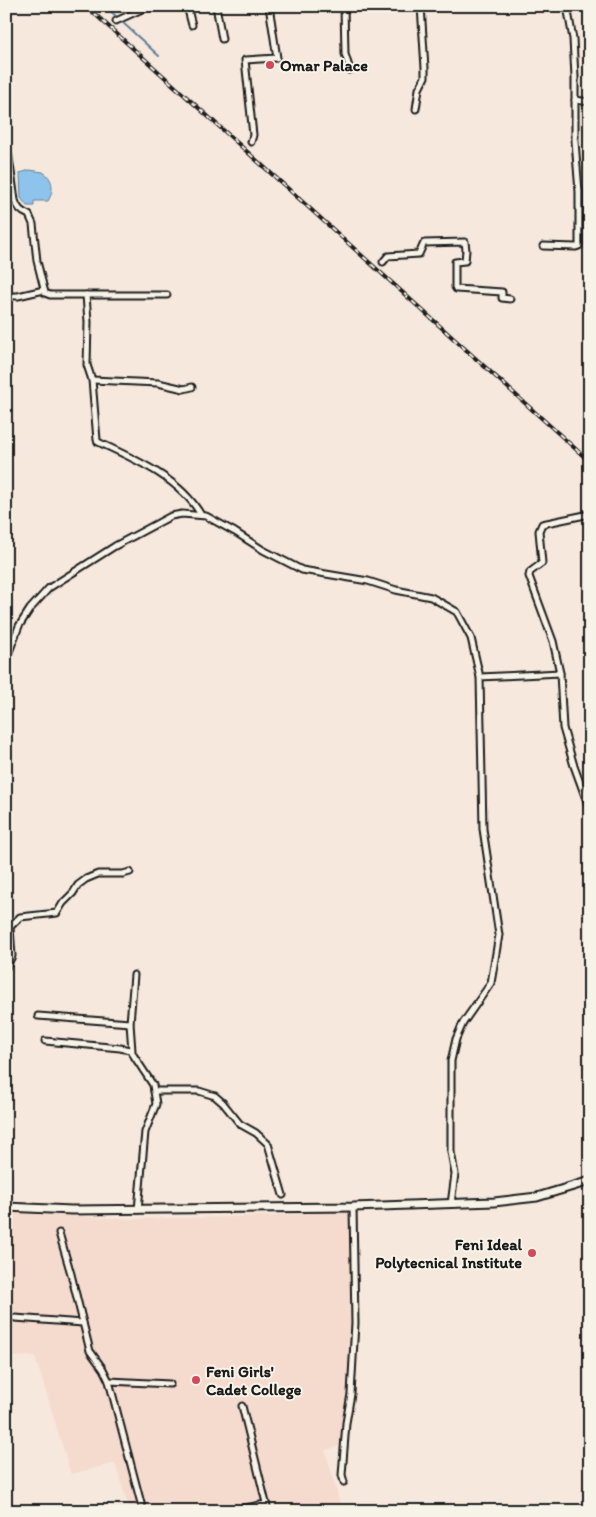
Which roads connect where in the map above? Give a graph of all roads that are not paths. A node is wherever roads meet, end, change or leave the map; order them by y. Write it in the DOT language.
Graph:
graph roads {
  1 [pos="149,6"];
  2 [pos="187,6"];
  3 [pos="216,6"];
  4 [pos="269,6"];
  5 [pos="344,6"];
  6 [pos="421,6"];
  7 [pos="567,6"];
  8 [pos="116,21"];
  9 [pos="192,26"];
  10 [pos="222,39"];
  11 [pos="350,70"];
  12 [pos="575,100"];
  13 [pos="590,102"];
  14 [pos="416,109"];
  15 [pos="6,138"];
  16 [pos="251,142"];
  17 [pos="543,246"];
  18 [pos="383,262"];
  19 [pos="44,290"];
  20 [pos="86,295"];
  21 [pos="167,295"];
  22 [pos="6,296"];
  23 [pos="510,299"];
  24 [pos="92,380"];
  25 [pos="192,387"];
  26 [pos="590,514"];
  27 [pos="201,515"];
  28 [pos="6,660"];
  29 [pos="560,673"];
  30 [pos="480,677"];
  31 [pos="590,810"];
  32 [pos="130,872"];
  33 [pos="6,968"];
  34 [pos="134,975"];
  35 [pos="38,1016"];
  36 [pos="130,1023"];
  37 [pos="45,1041"];
  38 [pos="132,1052"];
  39 [pos="154,1091"];
  40 [pos="590,1181"];
  41 [pos="283,1195"];
  42 [pos="451,1204"];
  43 [pos="353,1207"];
  44 [pos="6,1208"];
  45 [pos="138,1210"];
  46 [pos="60,1233"];
  47 [pos="15,1318"];
  48 [pos="83,1323"];
  49 [pos="109,1381"];
  50 [pos="170,1384"];
  51 [pos="242,1406"];
  52 [pos="344,1482"];
  53 [pos="266,1504"];
  54 [pos="143,1511"];
  55 [pos="229,1511"];
  56 [pos="268,1511"];
  1 -- 8 [label="street"];
  2 -- 9 [label="street"];
  3 -- 10 [label="street"];
  4 -- 16 [label="street"];
  5 -- 11 [label="street"];
  6 -- 14 [label="street"];
  7 -- 12 [label="street"];
  12 -- 13 [label="street"];
  12 -- 17 [label="street"];
  15 -- 19 [label="street"];
  18 -- 23 [label="street"];
  19 -- 20 [label="street"];
  19 -- 22 [label="street"];
  20 -- 21 [label="street"];
  20 -- 24 [label="street"];
  24 -- 25 [label="street"];
  24 -- 27 [label="street"];
  26 -- 29 [label="street"];
  27 -- 28 [label="street"];
  27 -- 30 [label="street"];
  29 -- 30 [label="street"];
  29 -- 31 [label="street"];
  30 -- 42 [label="street"];
  32 -- 33 [label="street"];
  34 -- 36 [label="street"];
  35 -- 36 [label="street"];
  36 -- 38 [label="street"];
  37 -- 38 [label="street"];
  38 -- 39 [label="street"];
  39 -- 41 [label="street"];
  39 -- 45 [label="street"];
  40 -- 42 [label="main road"];
  42 -- 43 [label="main road"];
  43 -- 45 [label="main road"];
  43 -- 52 [label="street"];
  44 -- 45 [label="main road"];
  46 -- 48 [label="street"];
  47 -- 48 [label="street"];
  48 -- 49 [label="street"];
  49 -- 50 [label="street"];
  49 -- 54 [label="street"];
  51 -- 53 [label="street"];
  53 -- 55 [label="street"];
  53 -- 56 [label="street"];
}
